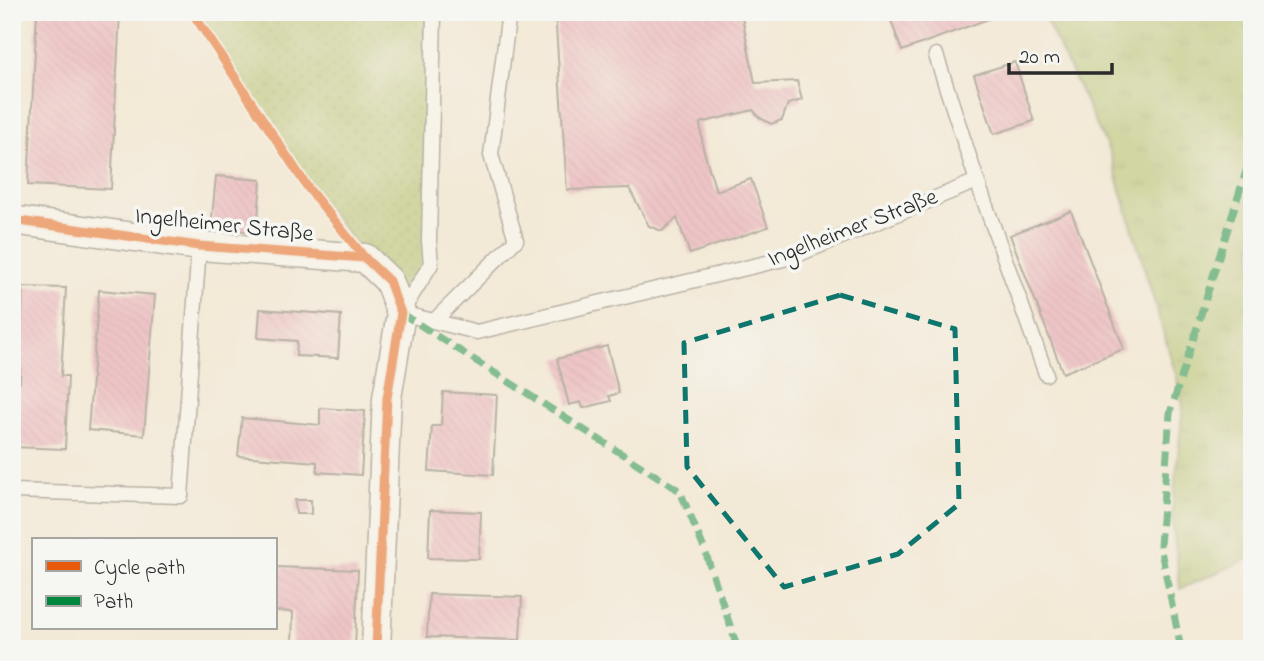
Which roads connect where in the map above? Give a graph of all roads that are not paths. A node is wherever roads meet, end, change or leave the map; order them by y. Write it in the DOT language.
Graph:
graph roads {
  1 [pos="434,12"];
  2 [pos="509,12"];
  3 [pos="936,55"];
  4 [pos="977,181"];
  5 [pos="12,220"];
  6 [pos="199,246"];
  7 [pos="401,313"];
  8 [pos="433,321"];
  9 [pos="1046,374"];
  10 [pos="12,491"];
  11 [pos="376,649"];
  1 -- 7 [label="lane"];
  2 -- 8 [label="lane"];
  3 -- 4 [label="lane"];
  4 -- 8 [label="lane, Ingelheimer Straße"];
  4 -- 9 [label="lane"];
  5 -- 6 [label="street, Ingelheimer Straße"];
  6 -- 7 [label="street, Ingelheimer Straße"];
  6 -- 10 [label="lane"];
  7 -- 8 [label="lane, Ingelheimer Straße"];
  7 -- 11 [label="street"];
}
